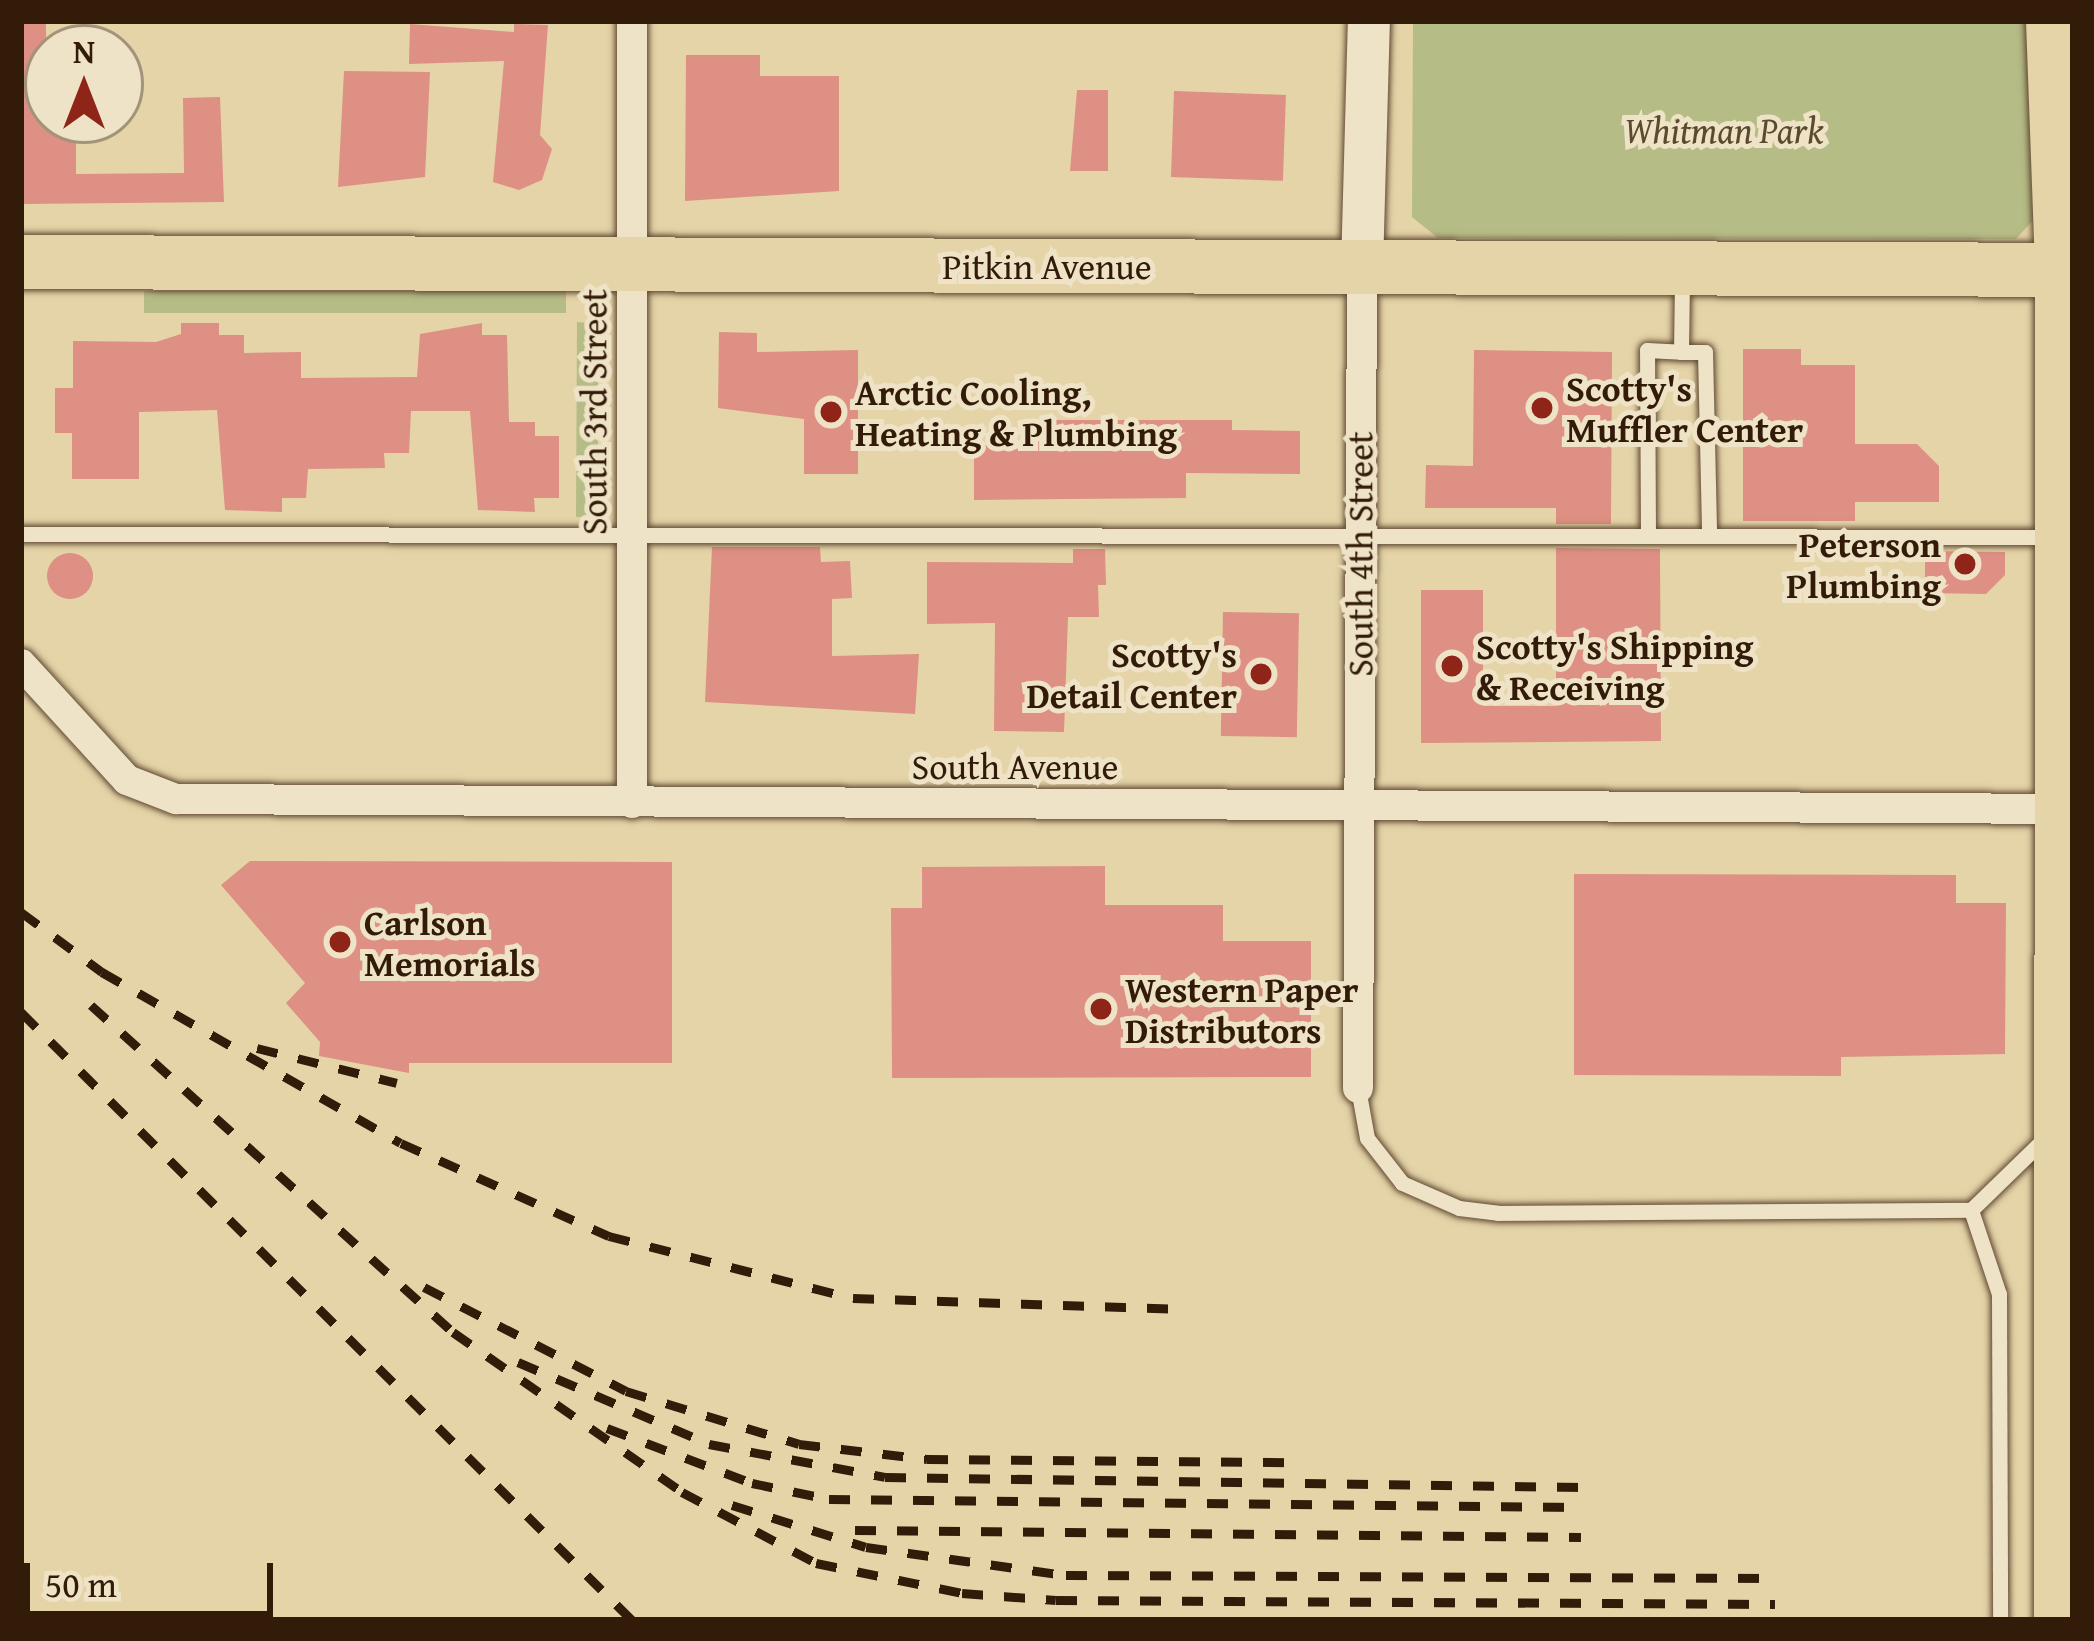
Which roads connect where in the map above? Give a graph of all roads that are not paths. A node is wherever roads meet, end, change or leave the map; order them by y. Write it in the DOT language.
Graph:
graph roads {
  1 [pos="632,21"];
  2 [pos="1370,21"];
  3 [pos="2053,21"];
  4 [pos="21,262"];
  5 [pos="632,264"];
  6 [pos="1363,268"];
  7 [pos="1682,269"];
  8 [pos="2068,270"];
  9 [pos="1681,352"];
  10 [pos="633,533"];
  11 [pos="21,534"];
  12 [pos="1648,534"];
  13 [pos="1359,535"];
  14 [pos="1709,535"];
  15 [pos="2066,565"];
  16 [pos="21,664"];
  17 [pos="632,803"];
  18 [pos="1359,806"];
  19 [pos="2063,809"];
  20 [pos="2064,1073"];
  21 [pos="1358,1088"];
  22 [pos="1972,1210"];
  23 [pos="2000,1620"];
  24 [pos="2061,1620"];
  1 -- 5 [label="street, South 3rd Street"];
  2 -- 6 [label="main road, South 4th Street"];
  3 -- 8 [label="highway"];
  4 -- 5 [label="highway, Pitkin Avenue"];
  5 -- 6 [label="highway, Pitkin Avenue"];
  5 -- 10 [label="street, South 3rd Street"];
  6 -- 7 [label="highway, Pitkin Avenue"];
  6 -- 13 [label="street, South 4th Street"];
  7 -- 8 [label="highway, Pitkin Avenue"];
  7 -- 9 [label="lane"];
  8 -- 15 [label="highway"];
  9 -- 12 [label="lane"];
  9 -- 14 [label="lane"];
  10 -- 11 [label="lane"];
  10 -- 13 [label="lane"];
  10 -- 17 [label="street, South 3rd Street"];
  12 -- 13 [label="lane"];
  12 -- 14 [label="lane"];
  13 -- 18 [label="street, South 4th Street"];
  14 -- 15 [label="lane"];
  15 -- 19 [label="highway"];
  16 -- 17 [label="street, South Avenue"];
  17 -- 18 [label="street, South Avenue"];
  18 -- 19 [label="street, South Avenue"];
  18 -- 21 [label="street, South 4th Street"];
  19 -- 20 [label="highway"];
  20 -- 22 [label="lane"];
  20 -- 24 [label="highway"];
  21 -- 22 [label="lane"];
  22 -- 23 [label="lane"];
}
